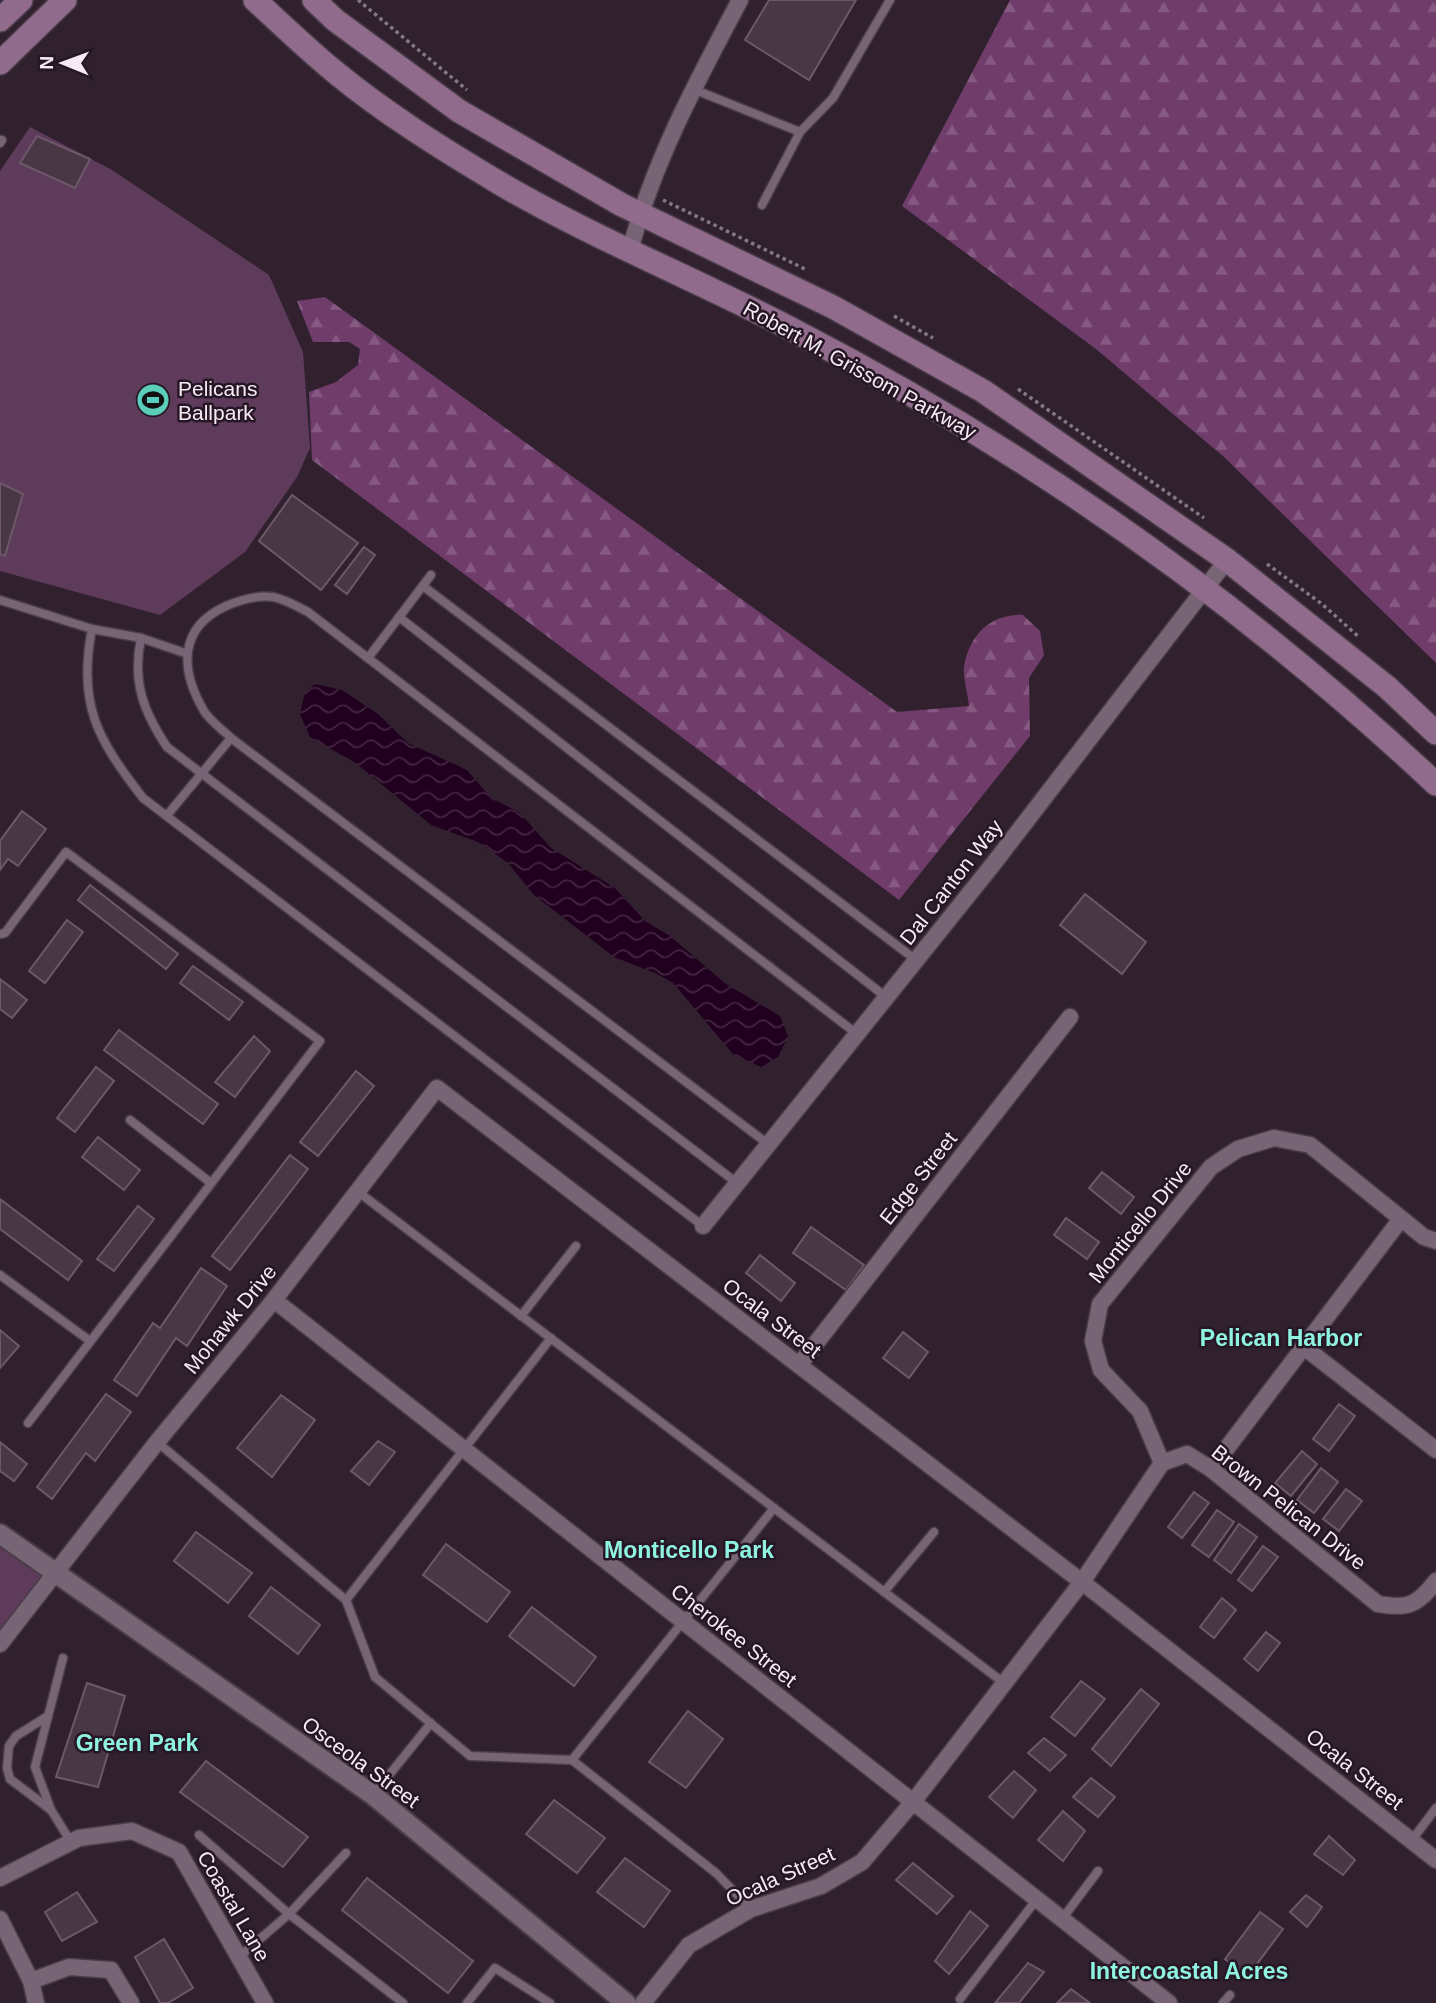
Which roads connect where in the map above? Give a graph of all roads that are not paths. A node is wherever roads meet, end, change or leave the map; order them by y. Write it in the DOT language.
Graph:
graph roads {
  1 [pos="21,0"];
  2 [pos="65,0"];
  3 [pos="255,0"];
  4 [pos="314,0"];
  5 [pos="740,0"];
  6 [pos="890,0"];
  7 [pos="0,20"];
  8 [pos="0,63"];
  9 [pos="693,89"];
  10 [pos="800,132"];
  11 [pos="762,205"];
  12 [pos="640,214"];
  13 [pos="630,251"];
  14 [pos="1227,560"];
  15 [pos="431,575"];
  16 [pos="423,586"];
  17 [pos="1205,588"];
  18 [pos="0,600"];
  19 [pos="399,617"];
  20 [pos="92,629"];
  21 [pos="141,638"];
  22 [pos="185,653"];
  23 [pos="368,658"];
  24 [pos="1436,733"];
  25 [pos="230,738"];
  26 [pos="201,774"];
  27 [pos="1436,785"];
  28 [pos="168,814"];
  29 [pos="0,934"];
  30 [pos="916,960"];
  31 [pos="886,997"];
  32 [pos="1070,1017"];
  33 [pos="857,1034"];
  34 [pos="437,1088"];
  35 [pos="130,1120"];
  36 [pos="768,1144"];
  37 [pos="211,1183"];
  38 [pos="737,1183"];
  39 [pos="357,1191"];
  40 [pos="1401,1219"];
  41 [pos="703,1226"];
  42 [pos="1436,1241"];
  43 [pos="576,1246"];
  44 [pos="0,1275"];
  45 [pos="274,1300"];
  46 [pos="522,1316"];
  47 [pos="551,1338"];
  48 [pos="90,1341"];
  49 [pos="1304,1347"];
  50 [pos="799,1365"];
  51 [pos="28,1423"];
  52 [pos="157,1442"];
  53 [pos="462,1448"];
  54 [pos="1436,1450"];
  55 [pos="1162,1463"];
  56 [pos="1211,1469"];
  57 [pos="774,1508"];
  58 [pos="934,1532"];
  59 [pos="0,1534"];
  60 [pos="56,1576"];
  61 [pos="1082,1581"];
  62 [pos="1436,1581"];
  63 [pos="884,1592"];
  64 [pos="346,1600"];
  65 [pos="685,1623"];
  66 [pos="0,1644"];
  67 [pos="63,1658"];
  68 [pos="1004,1683"];
  69 [pos="48,1716"];
  70 [pos="431,1723"];
  71 [pos="572,1760"];
  72 [pos="373,1795"];
  73 [pos="913,1802"];
  74 [pos="1436,1808"];
  75 [pos="51,1810"];
  76 [pos="199,1835"];
  77 [pos="1412,1840"];
  78 [pos="71,1842"];
  79 [pos="346,1853"];
  80 [pos="1436,1860"];
  81 [pos="1098,1871"];
  82 [pos="0,1878"];
  83 [pos="1037,1899"];
  84 [pos="751,1909"];
  85 [pos="289,1914"];
  86 [pos="0,1919"];
  87 [pos="1062,1919"];
  88 [pos="239,1957"];
  89 [pos="32,1981"];
  90 [pos="1230,1995"];
  91 [pos="960,1999"];
  92 [pos="399,2002"];
  93 [pos="36,2003"];
  94 [pos="131,2003"];
  95 [pos="265,2003"];
  96 [pos="467,2003"];
  97 [pos="550,2003"];
  98 [pos="626,2003"];
  99 [pos="643,2003"];
  100 [pos="1169,2003"];
  101 [pos="1223,2003"];
  1 -- 7 [label="main road"];
  2 -- 8 [label="main road"];
  3 -- 13 [label="main road, Robert M. Grissom Parkway"];
  4 -- 12 [label="main road, Robert M. Grissom Parkway"];
  5 -- 9 [label="street"];
  6 -- 10 [label="lane"];
  9 -- 10 [label="lane"];
  9 -- 12 [label="street"];
  10 -- 11 [label="lane"];
  12 -- 13 [label="street"];
  12 -- 14 [label="main road, Robert M. Grissom Parkway"];
  13 -- 17 [label="main road, Robert M. Grissom Parkway"];
  14 -- 17 [label="street, Dal Canton Way"];
  14 -- 24 [label="main road, Robert M. Grissom Parkway"];
  15 -- 16 [label="lane"];
  16 -- 19 [label="lane"];
  16 -- 30 [label="lane"];
  17 -- 27 [label="main road, Robert M. Grissom Parkway"];
  17 -- 30 [label="street, Dal Canton Way"];
  18 -- 20 [label="lane"];
  19 -- 23 [label="lane"];
  19 -- 31 [label="lane"];
  20 -- 21 [label="lane"];
  20 -- 28 [label="lane"];
  21 -- 22 [label="lane"];
  21 -- 26 [label="lane"];
  22 -- 23 [label="lane"];
  22 -- 25 [label="lane"];
  23 -- 33 [label="lane"];
  25 -- 26 [label="lane"];
  25 -- 36 [label="lane"];
  26 -- 28 [label="lane"];
  26 -- 38 [label="lane"];
  28 -- 41 [label="lane"];
  29 -- 37 [label="lane"];
  30 -- 31 [label="street, Dal Canton Way"];
  31 -- 33 [label="street, Dal Canton Way"];
  32 -- 50 [label="street, Edge Street"];
  33 -- 36 [label="street, Dal Canton Way"];
  34 -- 39 [label="street, Mohawk Drive"];
  34 -- 50 [label="street, Ocala Street"];
  35 -- 37 [label="lane"];
  36 -- 38 [label="street, Dal Canton Way"];
  37 -- 48 [label="lane"];
  38 -- 41 [label="street, Dal Canton Way"];
  39 -- 45 [label="street, Mohawk Drive"];
  39 -- 46 [label="lane"];
  40 -- 42 [label="street, Monticello Drive"];
  40 -- 49 [label="street"];
  40 -- 55 [label="street, Monticello Drive"];
  43 -- 46 [label="lane"];
  44 -- 48 [label="lane"];
  45 -- 52 [label="street, Mohawk Drive"];
  45 -- 53 [label="street, Cherokee Street"];
  46 -- 47 [label="lane"];
  47 -- 53 [label="lane"];
  47 -- 57 [label="lane"];
  48 -- 51 [label="lane"];
  49 -- 54 [label="street"];
  49 -- 56 [label="street"];
  50 -- 61 [label="street, Ocala Street"];
  52 -- 60 [label="street, Mohawk Drive"];
  52 -- 64 [label="lane"];
  53 -- 64 [label="lane"];
  53 -- 65 [label="street, Cherokee Street"];
  55 -- 56 [label="street, Brown Pelican Drive"];
  55 -- 61 [label="street"];
  56 -- 62 [label="street, Brown Pelican Drive"];
  57 -- 63 [label="lane"];
  57 -- 65 [label="lane"];
  58 -- 63 [label="lane"];
  59 -- 60 [label="street, Osceola Street"];
  60 -- 66 [label="street, Mohawk Drive"];
  60 -- 72 [label="street, Osceola Street"];
  61 -- 68 [label="street, Ocala Street"];
  61 -- 77 [label="street, Ocala Street"];
  63 -- 68 [label="lane"];
  64 -- 70 [label="lane"];
  65 -- 71 [label="lane"];
  65 -- 73 [label="street, Cherokee Street"];
  67 -- 69 [label="lane"];
  68 -- 73 [label="street, Ocala Street"];
  69 -- 75 [label="lane"];
  69 -- 75 [label="lane"];
  70 -- 71 [label="lane"];
  70 -- 72 [label="lane"];
  71 -- 84 [label="lane"];
  72 -- 98 [label="street, Osceola Street"];
  73 -- 83 [label="street, Cherokee Street"];
  73 -- 84 [label="street, Ocala Street"];
  74 -- 77 [label="lane"];
  75 -- 78 [label="lane"];
  76 -- 85 [label="lane"];
  77 -- 80 [label="street, Ocala Street"];
  78 -- 82 [label="street, Coastal Lane"];
  78 -- 88 [label="street, Coastal Lane"];
  79 -- 85 [label="lane"];
  81 -- 87 [label="lane"];
  83 -- 87 [label="street, Cherokee Street"];
  83 -- 91 [label="lane"];
  84 -- 99 [label="street, Ocala Street"];
  85 -- 88 [label="lane"];
  85 -- 92 [label="lane"];
  86 -- 89 [label="street"];
  87 -- 100 [label="street, Cherokee Street"];
  88 -- 95 [label="street, Coastal Lane"];
  89 -- 93 [label="street"];
  89 -- 94 [label="street"];
  90 -- 101 [label="lane"];
  96 -- 97 [label="lane"];
}
